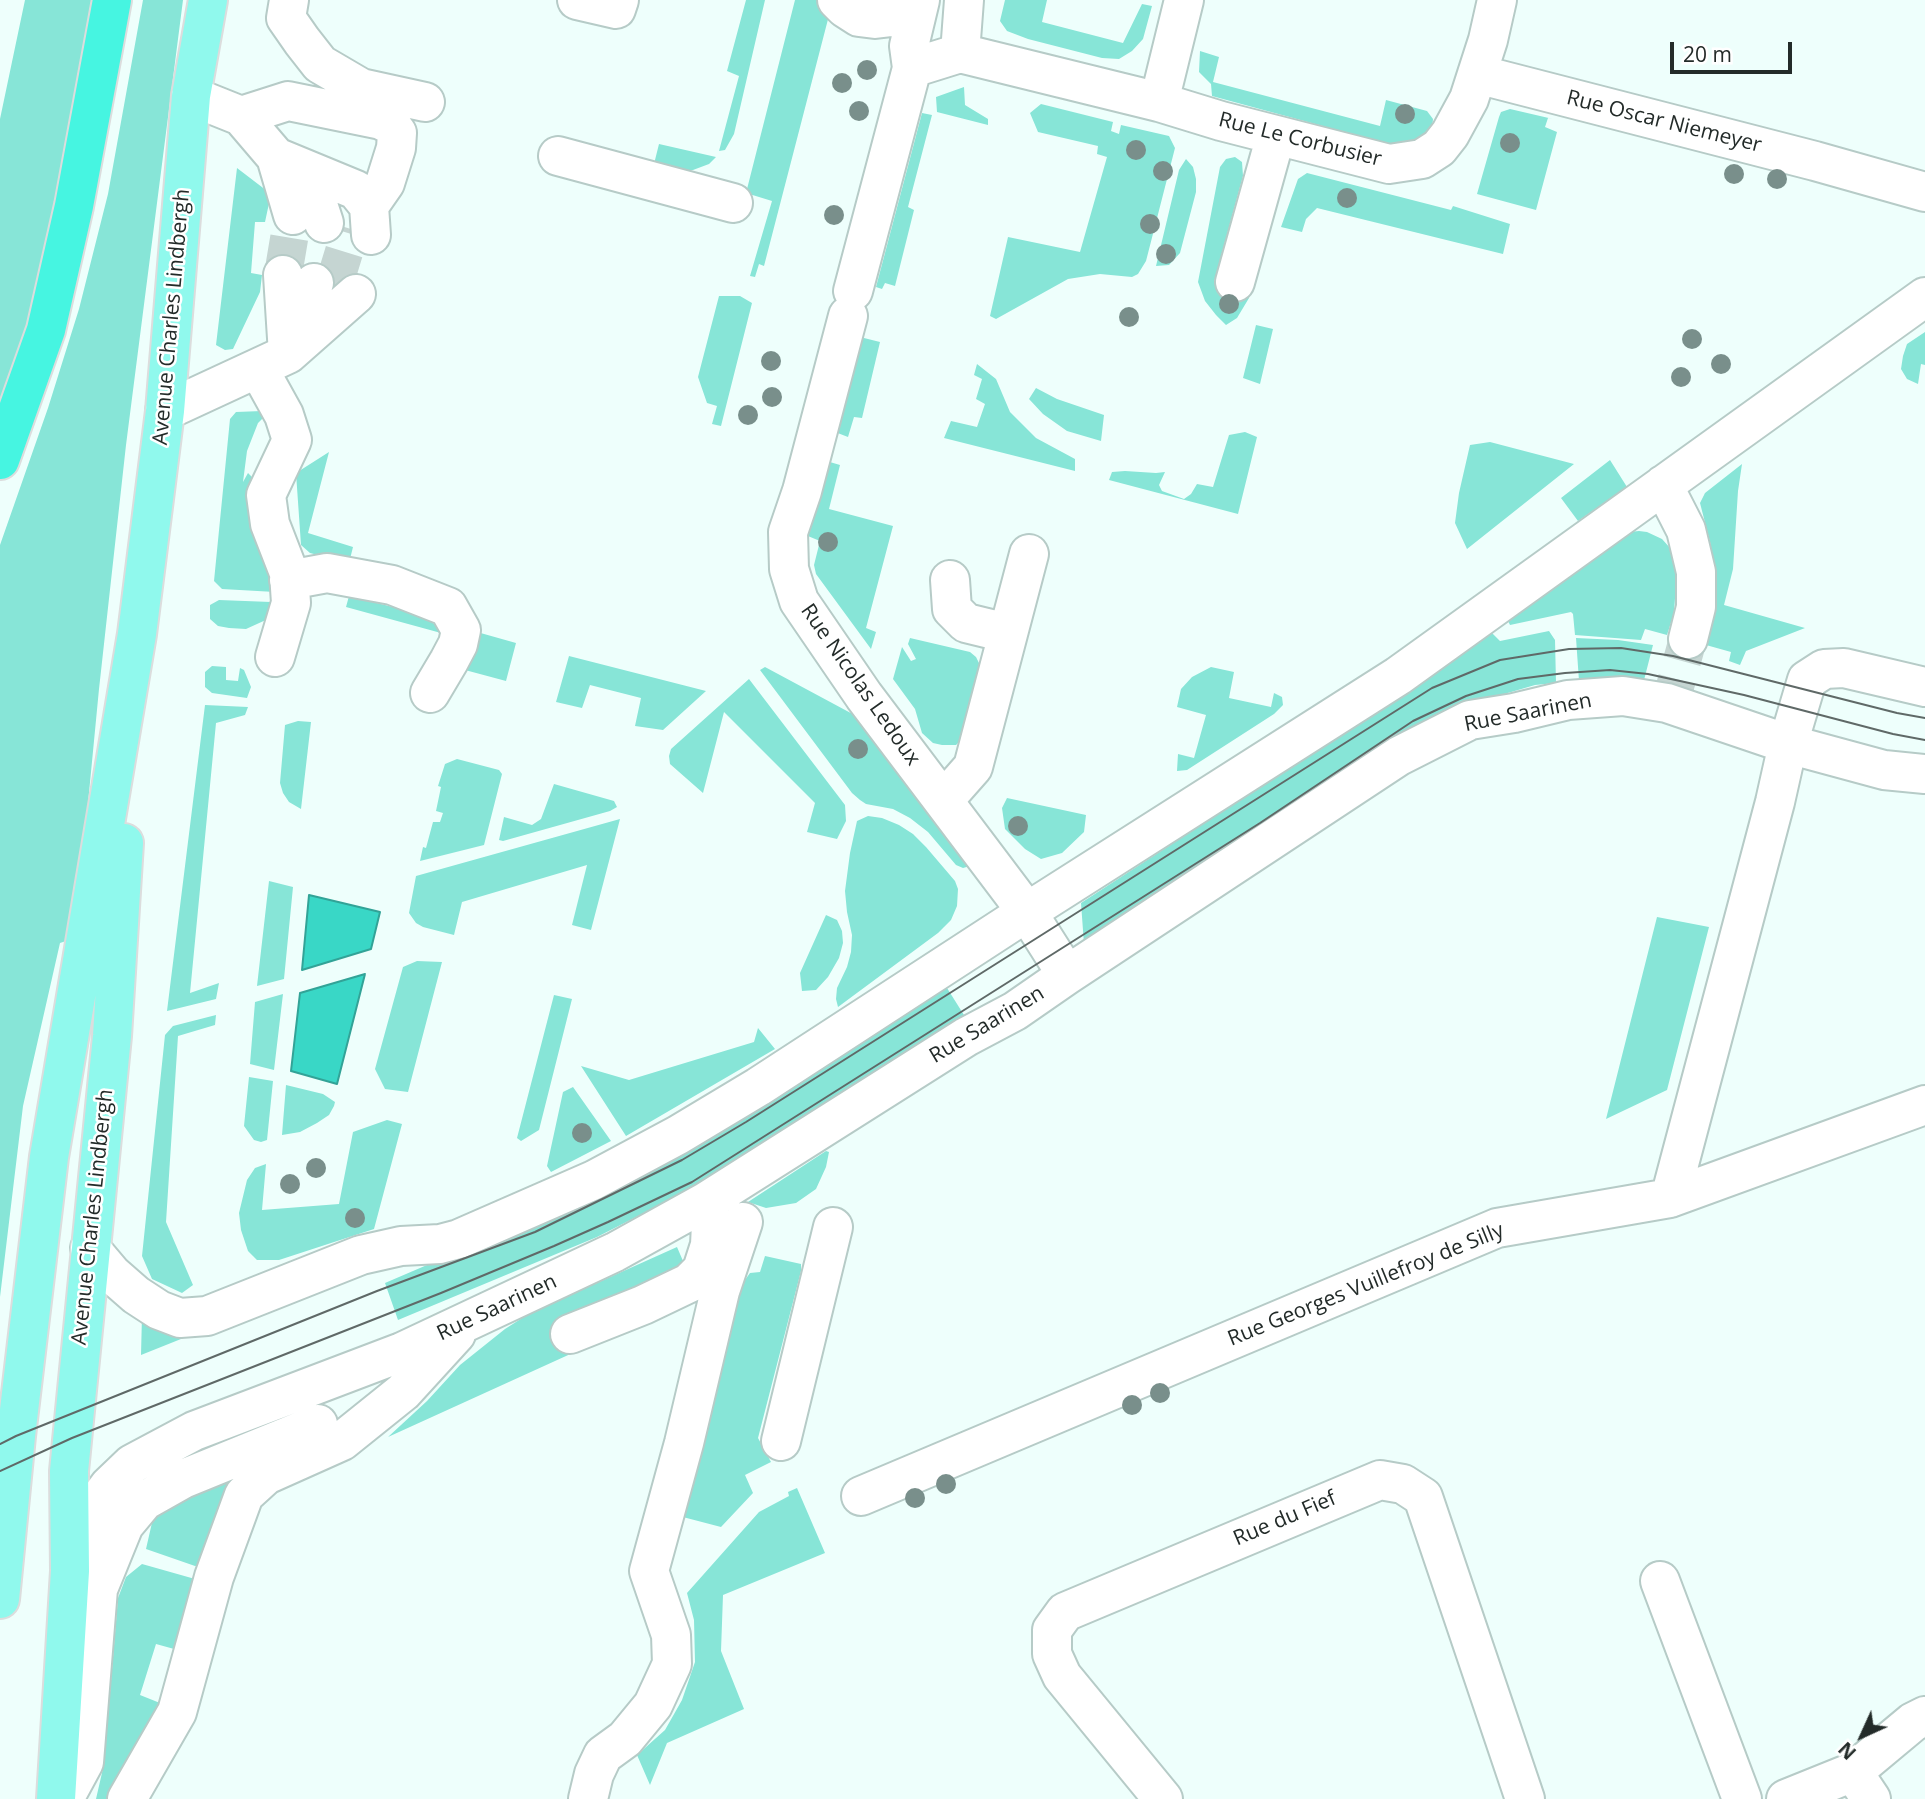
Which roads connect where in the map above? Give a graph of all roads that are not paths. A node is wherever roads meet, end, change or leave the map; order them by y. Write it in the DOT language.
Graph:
graph roads {
  1 [pos="112,0"];
  2 [pos="208,0"];
  3 [pos="289,0"];
  4 [pos="577,0"];
  5 [pos="619,0"];
  6 [pos="837,0"];
  7 [pos="964,0"];
  8 [pos="1184,0"];
  9 [pos="1497,0"];
  10 [pos="906,8"];
  11 [pos="960,53"];
  12 [pos="912,68"];
  13 [pos="1477,74"];
  14 [pos="191,96"];
  15 [pos="1160,102"];
  16 [pos="425,103"];
  17 [pos="241,116"];
  18 [pos="1276,135"];
  19 [pos="558,156"];
  20 [pos="307,170"];
  21 [pos="1925,192"];
  22 [pos="733,203"];
  23 [pos="342,221"];
  24 [pos="1235,282"];
  25 [pos="1925,297"];
  26 [pos="273,361"];
  27 [pos="165,411"];
  28 [pos="0,460"];
  29 [pos="1663,485"];
  30 [pos="1029,554"];
  31 [pos="289,580"];
  32 [pos="950,580"];
  33 [pos="1007,633"];
  34 [pos="137,635"];
  35 [pos="1688,639"];
  36 [pos="275,657"];
  37 [pos="1925,687"];
  38 [pos="430,692"];
  39 [pos="1788,744"];
  40 [pos="1925,774"];
  41 [pos="943,801"];
  42 [pos="1027,912"];
  43 [pos="1067,975"];
  44 [pos="1925,1105"];
  45 [pos="1670,1198"];
  46 [pos="707,1201"];
  47 [pos="743,1222"];
  48 [pos="833,1227"];
  49 [pos="90,1248"];
  50 [pos="470,1320"];
  51 [pos="570,1334"];
  52 [pos="323,1422"];
  53 [pos="781,1441"];
  54 [pos="861,1496"];
  55 [pos="70,1571"];
  56 [pos="1660,1581"];
  57 [pos="0,1599"];
  58 [pos="1925,1716"];
  59 [pos="1862,1785"];
  60 [pos="56,1799"];
  61 [pos="65,1799"];
  62 [pos="128,1799"];
  63 [pos="588,1799"];
  64 [pos="1163,1799"];
  65 [pos="1525,1799"];
  66 [pos="1742,1799"];
  67 [pos="1786,1799"];
  1 -- 28 [label="highway"];
  2 -- 14 [label="main road, Avenue Charles Lindbergh"];
  3 -- 16 [label="street"];
  4 -- 5 [label="street"];
  6 -- 10 [label="street"];
  7 -- 11 [label="street"];
  8 -- 15 [label="street"];
  9 -- 13 [label="street"];
  10 -- 12 [label="street, Rue Nicolas Ledoux"];
  11 -- 12 [label="street"];
  11 -- 15 [label="street, Rue Le Corbusier"];
  12 -- 41 [label="street, Rue Nicolas Ledoux"];
  13 -- 18 [label="street, Rue Le Corbusier"];
  13 -- 21 [label="street, Rue Oscar Niemeyer"];
  14 -- 17 [label="street"];
  14 -- 27 [label="main road, Avenue Charles Lindbergh"];
  15 -- 18 [label="street, Rue Le Corbusier"];
  17 -- 20 [label="street"];
  17 -- 23 [label="street"];
  18 -- 24 [label="street"];
  19 -- 22 [label="street"];
  20 -- 23 [label="street"];
  20 -- 23 [label="street"];
  25 -- 29 [label="street"];
  26 -- 26 [label="street"];
  26 -- 27 [label="street"];
  26 -- 31 [label="street"];
  27 -- 34 [label="main road, Avenue Charles Lindbergh"];
  29 -- 35 [label="street"];
  29 -- 42 [label="street"];
  30 -- 33 [label="street"];
  31 -- 36 [label="street"];
  31 -- 38 [label="street"];
  32 -- 33 [label="street"];
  33 -- 41 [label="street"];
  34 -- 49 [label="main road, Avenue Charles Lindbergh"];
  34 -- 57 [label="main road, Avenue Charles Lindbergh"];
  37 -- 39 [label="street"];
  39 -- 40 [label="street, Rue Saarinen"];
  39 -- 43 [label="street, Rue Saarinen"];
  39 -- 45 [label="street"];
  41 -- 42 [label="street, Rue Nicolas Ledoux"];
  42 -- 43 [label="street, Rue Nicolas Ledoux"];
  42 -- 49 [label="street"];
  43 -- 46 [label="street, Rue Saarinen"];
  44 -- 45 [label="street, Rue Georges Vuillefroy de Silly"];
  45 -- 54 [label="street, Rue Georges Vuillefroy de Silly"];
  46 -- 50 [label="street, Rue Saarinen"];
  46 -- 51 [label="street"];
  47 -- 63 [label="street"];
  48 -- 53 [label="street"];
  49 -- 55 [label="main road, Avenue Charles Lindbergh"];
  50 -- 55 [label="street, Rue Saarinen"];
  50 -- 62 [label="street"];
  52 -- 61 [label="street"];
  55 -- 60 [label="main road, Avenue Charles Lindbergh"];
  56 -- 66 [label="street"];
  58 -- 59 [label="street"];
  59 -- 67 [label="street"];
  64 -- 65 [label="street, Rue du Fief"];
}
